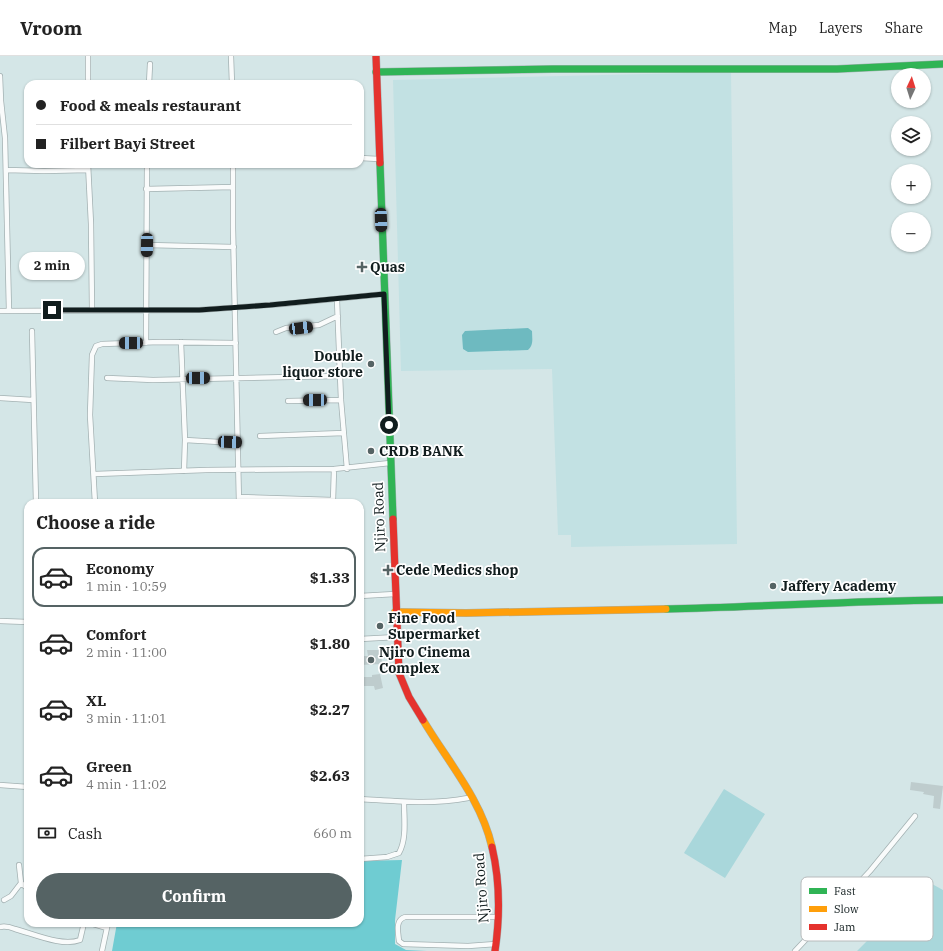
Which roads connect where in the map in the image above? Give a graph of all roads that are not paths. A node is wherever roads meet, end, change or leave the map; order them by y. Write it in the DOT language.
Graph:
graph roads {
  1 [pos="88,56"];
  2 [pos="231,56"];
  3 [pos="376,56"];
  4 [pos="150,64"];
  5 [pos="943,64"];
  6 [pos="376,72"];
  7 [pos="0,76"];
  8 [pos="88,80"];
  9 [pos="150,80"];
  10 [pos="232,80"];
  11 [pos="0,101"];
  12 [pos="364,158"];
  13 [pos="379,159"];
  14 [pos="147,168"];
  15 [pos="233,168"];
  16 [pos="6,170"];
  17 [pos="88,170"];
  18 [pos="233,187"];
  19 [pos="146,189"];
  20 [pos="147,245"];
  21 [pos="234,247"];
  22 [pos="384,294"];
  23 [pos="337,300"];
  24 [pos="236,308"];
  25 [pos="92,309"];
  26 [pos="0,310"];
  27 [pos="146,310"];
  28 [pos="9,311"];
  29 [pos="338,316"];
  30 [pos="32,331"];
  31 [pos="276,332"];
  32 [pos="146,342"];
  33 [pos="181,342"];
  34 [pos="236,343"];
  35 [pos="340,376"];
  36 [pos="107,378"];
  37 [pos="236,378"];
  38 [pos="183,379"];
  39 [pos="0,398"];
  40 [pos="33,400"];
  41 [pos="341,400"];
  42 [pos="288,401"];
  43 [pos="344,433"];
  44 [pos="260,436"];
  45 [pos="185,440"];
  46 [pos="238,443"];
  47 [pos="390,463"];
  48 [pos="334,469"];
  49 [pos="347,469"];
  50 [pos="184,471"];
  51 [pos="238,471"];
  52 [pos="95,474"];
  53 [pos="239,497"];
  54 [pos="36,499"];
  55 [pos="95,499"];
  56 [pos="258,499"];
  57 [pos="333,499"];
  58 [pos="395,594"];
  59 [pos="364,596"];
  60 [pos="943,600"];
  61 [pos="395,612"];
  62 [pos="0,621"];
  63 [pos="24,622"];
  64 [pos="397,637"];
  65 [pos="364,639"];
  66 [pos="0,785"];
  67 [pos="24,787"];
  68 [pos="471,796"];
  69 [pos="364,799"];
  70 [pos="404,802"];
  71 [pos="915,816"];
  72 [pos="364,858"];
  73 [pos="19,865"];
  74 [pos="864,877"];
  75 [pos="21,883"];
  76 [pos="24,886"];
  77 [pos="4,900"];
  78 [pos="498,917"];
  79 [pos="0,927"];
  80 [pos="83,927"];
  81 [pos="108,927"];
  82 [pos="804,941"];
  83 [pos="495,948"];
  84 [pos="102,951"];
  85 [pos="795,951"];
  1 -- 8 [label="street"];
  2 -- 10 [label="street"];
  3 -- 6 [label="street, Njiro Road"];
  4 -- 9 [label="street"];
  5 -- 6 [label="street"];
  6 -- 13 [label="street, Njiro Road"];
  7 -- 11 [label="street"];
  11 -- 16 [label="street"];
  12 -- 13 [label="street"];
  13 -- 22 [label="street, Njiro Road"];
  14 -- 19 [label="street"];
  15 -- 18 [label="street"];
  16 -- 17 [label="street"];
  16 -- 28 [label="street"];
  17 -- 25 [label="street"];
  18 -- 19 [label="street"];
  18 -- 21 [label="street"];
  19 -- 20 [label="street"];
  20 -- 21 [label="street"];
  20 -- 27 [label="street"];
  21 -- 24 [label="street"];
  22 -- 23 [label="street"];
  22 -- 47 [label="street, Njiro Road"];
  23 -- 24 [label="street"];
  23 -- 29 [label="street"];
  24 -- 27 [label="street"];
  24 -- 34 [label="street"];
  25 -- 27 [label="street"];
  25 -- 28 [label="street"];
  26 -- 28 [label="street"];
  27 -- 32 [label="street"];
  29 -- 31 [label="street"];
  29 -- 35 [label="street"];
  30 -- 40 [label="street"];
  32 -- 33 [label="street"];
  32 -- 52 [label="street"];
  33 -- 34 [label="street"];
  33 -- 38 [label="street"];
  34 -- 37 [label="street"];
  35 -- 37 [label="street"];
  35 -- 41 [label="street"];
  36 -- 38 [label="street"];
  37 -- 38 [label="street"];
  37 -- 46 [label="street"];
  38 -- 45 [label="street"];
  39 -- 40 [label="street"];
  40 -- 54 [label="street"];
  41 -- 42 [label="street"];
  41 -- 43 [label="street"];
  43 -- 44 [label="street"];
  43 -- 49 [label="street"];
  45 -- 46 [label="street"];
  45 -- 50 [label="street"];
  46 -- 51 [label="street"];
  47 -- 49 [label="street"];
  47 -- 58 [label="street, Njiro Road"];
  48 -- 49 [label="street"];
  48 -- 51 [label="street"];
  48 -- 57 [label="street"];
  50 -- 51 [label="street"];
  50 -- 52 [label="street"];
  51 -- 53 [label="street"];
  52 -- 55 [label="street"];
  53 -- 56 [label="street"];
  58 -- 59 [label="street"];
  58 -- 61 [label="street, Njiro Road"];
  60 -- 61 [label="street"];
  61 -- 64 [label="street, Njiro Road"];
  62 -- 63 [label="street"];
  64 -- 65 [label="street"];
  64 -- 68 [label="street, Njiro Road"];
  66 -- 67 [label="street"];
  68 -- 70 [label="street"];
  68 -- 78 [label="street, Njiro Road"];
  69 -- 70 [label="street"];
  70 -- 72 [label="street"];
  71 -- 74 [label="street"];
  73 -- 75 [label="street"];
  75 -- 76 [label="street"];
  75 -- 77 [label="street"];
  78 -- 83 [label="street, Njiro Road"];
  78 -- 83 [label="street"];
  79 -- 80 [label="street"];
  81 -- 84 [label="street"];
  82 -- 85 [label="street"];
}
